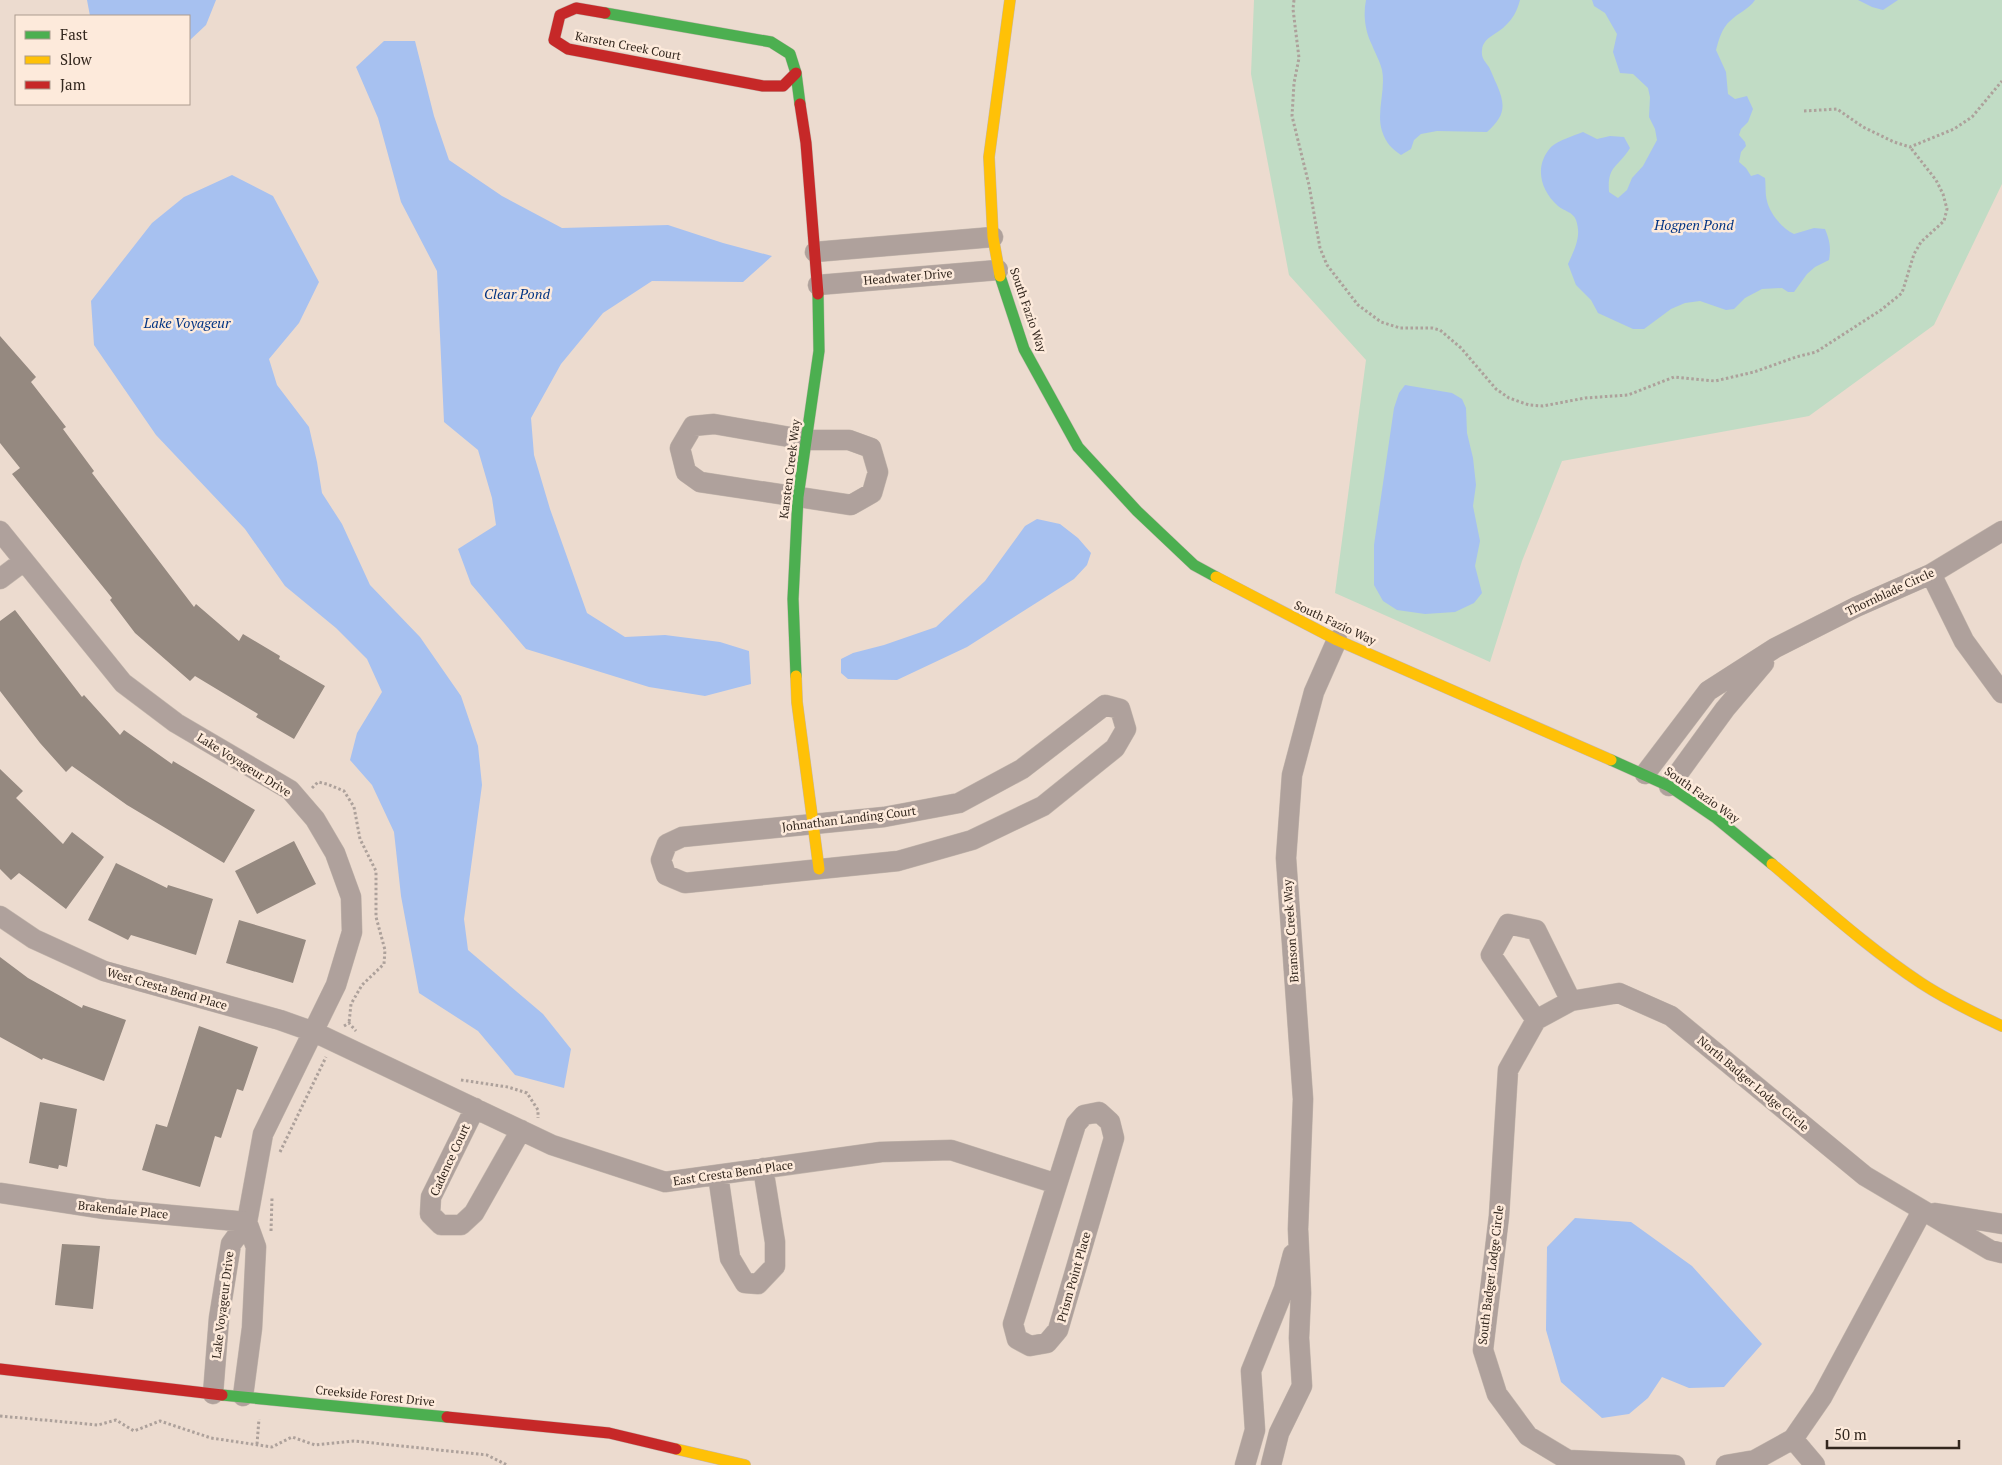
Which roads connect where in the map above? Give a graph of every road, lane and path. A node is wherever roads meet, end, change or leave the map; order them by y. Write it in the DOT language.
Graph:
graph roads {
  1 [pos="1010,0"];
  2 [pos="1294,0"];
  3 [pos="796,74"];
  4 [pos="2002,81"];
  5 [pos="1804,110"];
  6 [pos="1910,147"];
  7 [pos="993,237"];
  8 [pos="815,252"];
  9 [pos="998,270"];
  10 [pos="818,285"];
  11 [pos="807,440"];
  12 [pos="798,497"];
  13 [pos="0,531"];
  14 [pos="2002,531"];
  15 [pos="24,561"];
  16 [pos="1931,574"];
  17 [pos="0,579"];
  18 [pos="1337,640"];
  19 [pos="1776,648"];
  20 [pos="2002,693"];
  21 [pos="1645,774"];
  22 [pos="1669,786"];
  23 [pos="813,825"];
  24 [pos="819,869"];
  25 [pos="0,916"];
  26 [pos="1571,1001"];
  27 [pos="1536,1020"];
  28 [pos="2002,1026"];
  29 [pos="314,1032"];
  30 [pos="365,1036"];
  31 [pos="333,1040"];
  32 [pos="454,1079"];
  33 [pos="475,1108"];
  34 [pos="527,1132"];
  35 [pos="279,1154"];
  36 [pos="763,1168"];
  37 [pos="718,1175"];
  38 [pos="1057,1184"];
  39 [pos="272,1190"];
  40 [pos="0,1193"];
  41 [pos="1922,1211"];
  42 [pos="247,1222"];
  43 [pos="2002,1224"];
  44 [pos="1298,1229"];
  45 [pos="271,1234"];
  46 [pos="2002,1253"];
  47 [pos="1267,1335"];
  48 [pos="1298,1338"];
  49 [pos="0,1369"];
  50 [pos="214,1394"];
  51 [pos="252,1397"];
  52 [pos="0,1416"];
  53 [pos="1255,1430"];
  54 [pos="1279,1433"];
  55 [pos="1794,1439"];
  56 [pos="257,1444"];
  57 [pos="1756,1463"];
  58 [pos="507,1465"];
  59 [pos="746,1465"];
  60 [pos="1245,1465"];
  61 [pos="1271,1465"];
  62 [pos="1675,1465"];
  63 [pos="1726,1465"];
  64 [pos="1815,1465"];
  1 -- 7 [label="street, South Fazio Way"];
  2 -- 6 [label="path"];
  3 -- 3 [label="street, Karsten Creek Court"];
  3 -- 8 [label="street, Karsten Creek Way"];
  4 -- 6 [label="path"];
  5 -- 6 [label="path"];
  7 -- 8 [label="street"];
  7 -- 9 [label="street, South Fazio Way"];
  8 -- 10 [label="street, Karsten Creek Way"];
  9 -- 10 [label="street, Headwater Drive"];
  9 -- 18 [label="street, South Fazio Way"];
  10 -- 11 [label="street, Karsten Creek Way"];
  11 -- 12 [label="street, Karsten Creek Way"];
  11 -- 12 [label="street"];
  11 -- 12 [label="street"];
  12 -- 23 [label="street, Karsten Creek Way"];
  13 -- 15 [label="street, Lake Voyageur Drive"];
  14 -- 16 [label="street, Thornblade Circle"];
  15 -- 17 [label="street"];
  15 -- 29 [label="street, Lake Voyageur Drive"];
  16 -- 19 [label="street, Thornblade Circle"];
  16 -- 20 [label="street"];
  18 -- 21 [label="street, South Fazio Way"];
  18 -- 44 [label="street, Branson Creek Way"];
  19 -- 21 [label="street, Thornblade Circle"];
  19 -- 22 [label="street, Thornblade Circle"];
  21 -- 22 [label="street, South Fazio Way"];
  22 -- 28 [label="street, South Fazio Way"];
  23 -- 24 [label="street, Karsten Creek Way"];
  23 -- 24 [label="street, Johnathan Landing Court"];
  23 -- 24 [label="street, Johnathan Landing Court"];
  25 -- 29 [label="street, West Cresta Bend Place"];
  26 -- 27 [label="street, North Badger Lodge Circle"];
  26 -- 27 [label="street"];
  26 -- 41 [label="street, North Badger Lodge Circle"];
  27 -- 62 [label="street, South Badger Lodge Circle"];
  29 -- 31 [label="street, East Cresta Bend Place"];
  29 -- 42 [label="street, Lake Voyageur Drive"];
  30 -- 31 [label="path"];
  31 -- 33 [label="street, East Cresta Bend Place"];
  31 -- 35 [label="path"];
  32 -- 34 [label="path"];
  33 -- 34 [label="street, East Cresta Bend Place"];
  33 -- 34 [label="street, Cadence Court"];
  34 -- 37 [label="street, East Cresta Bend Place"];
  36 -- 37 [label="street, East Cresta Bend Place"];
  36 -- 37 [label="street"];
  36 -- 38 [label="street, East Cresta Bend Place"];
  38 -- 38 [label="street, Prism Point Place"];
  39 -- 45 [label="path"];
  40 -- 42 [label="street, Brakendale Place"];
  41 -- 43 [label="street, North Badger Lodge Circle"];
  41 -- 46 [label="street, North Badger Lodge Circle"];
  41 -- 55 [label="street"];
  42 -- 50 [label="street, Lake Voyageur Drive"];
  42 -- 51 [label="street"];
  44 -- 47 [label="street, Branson Creek Way"];
  44 -- 48 [label="street, Branson Creek Way"];
  47 -- 48 [label="street"];
  47 -- 53 [label="street, Branson Creek Way"];
  48 -- 54 [label="street, Branson Creek Way"];
  49 -- 50 [label="street, Creekside Forest Drive"];
  50 -- 51 [label="street, Creekside Forest Drive"];
  51 -- 56 [label="path"];
  51 -- 59 [label="street, Creekside Forest Drive"];
  52 -- 56 [label="path"];
  53 -- 54 [label="street"];
  53 -- 60 [label="street, Branson Creek Way"];
  54 -- 61 [label="street, Branson Creek Way"];
  55 -- 57 [label="street"];
  55 -- 64 [label="street"];
  56 -- 58 [label="path"];
  57 -- 63 [label="street"];
}
